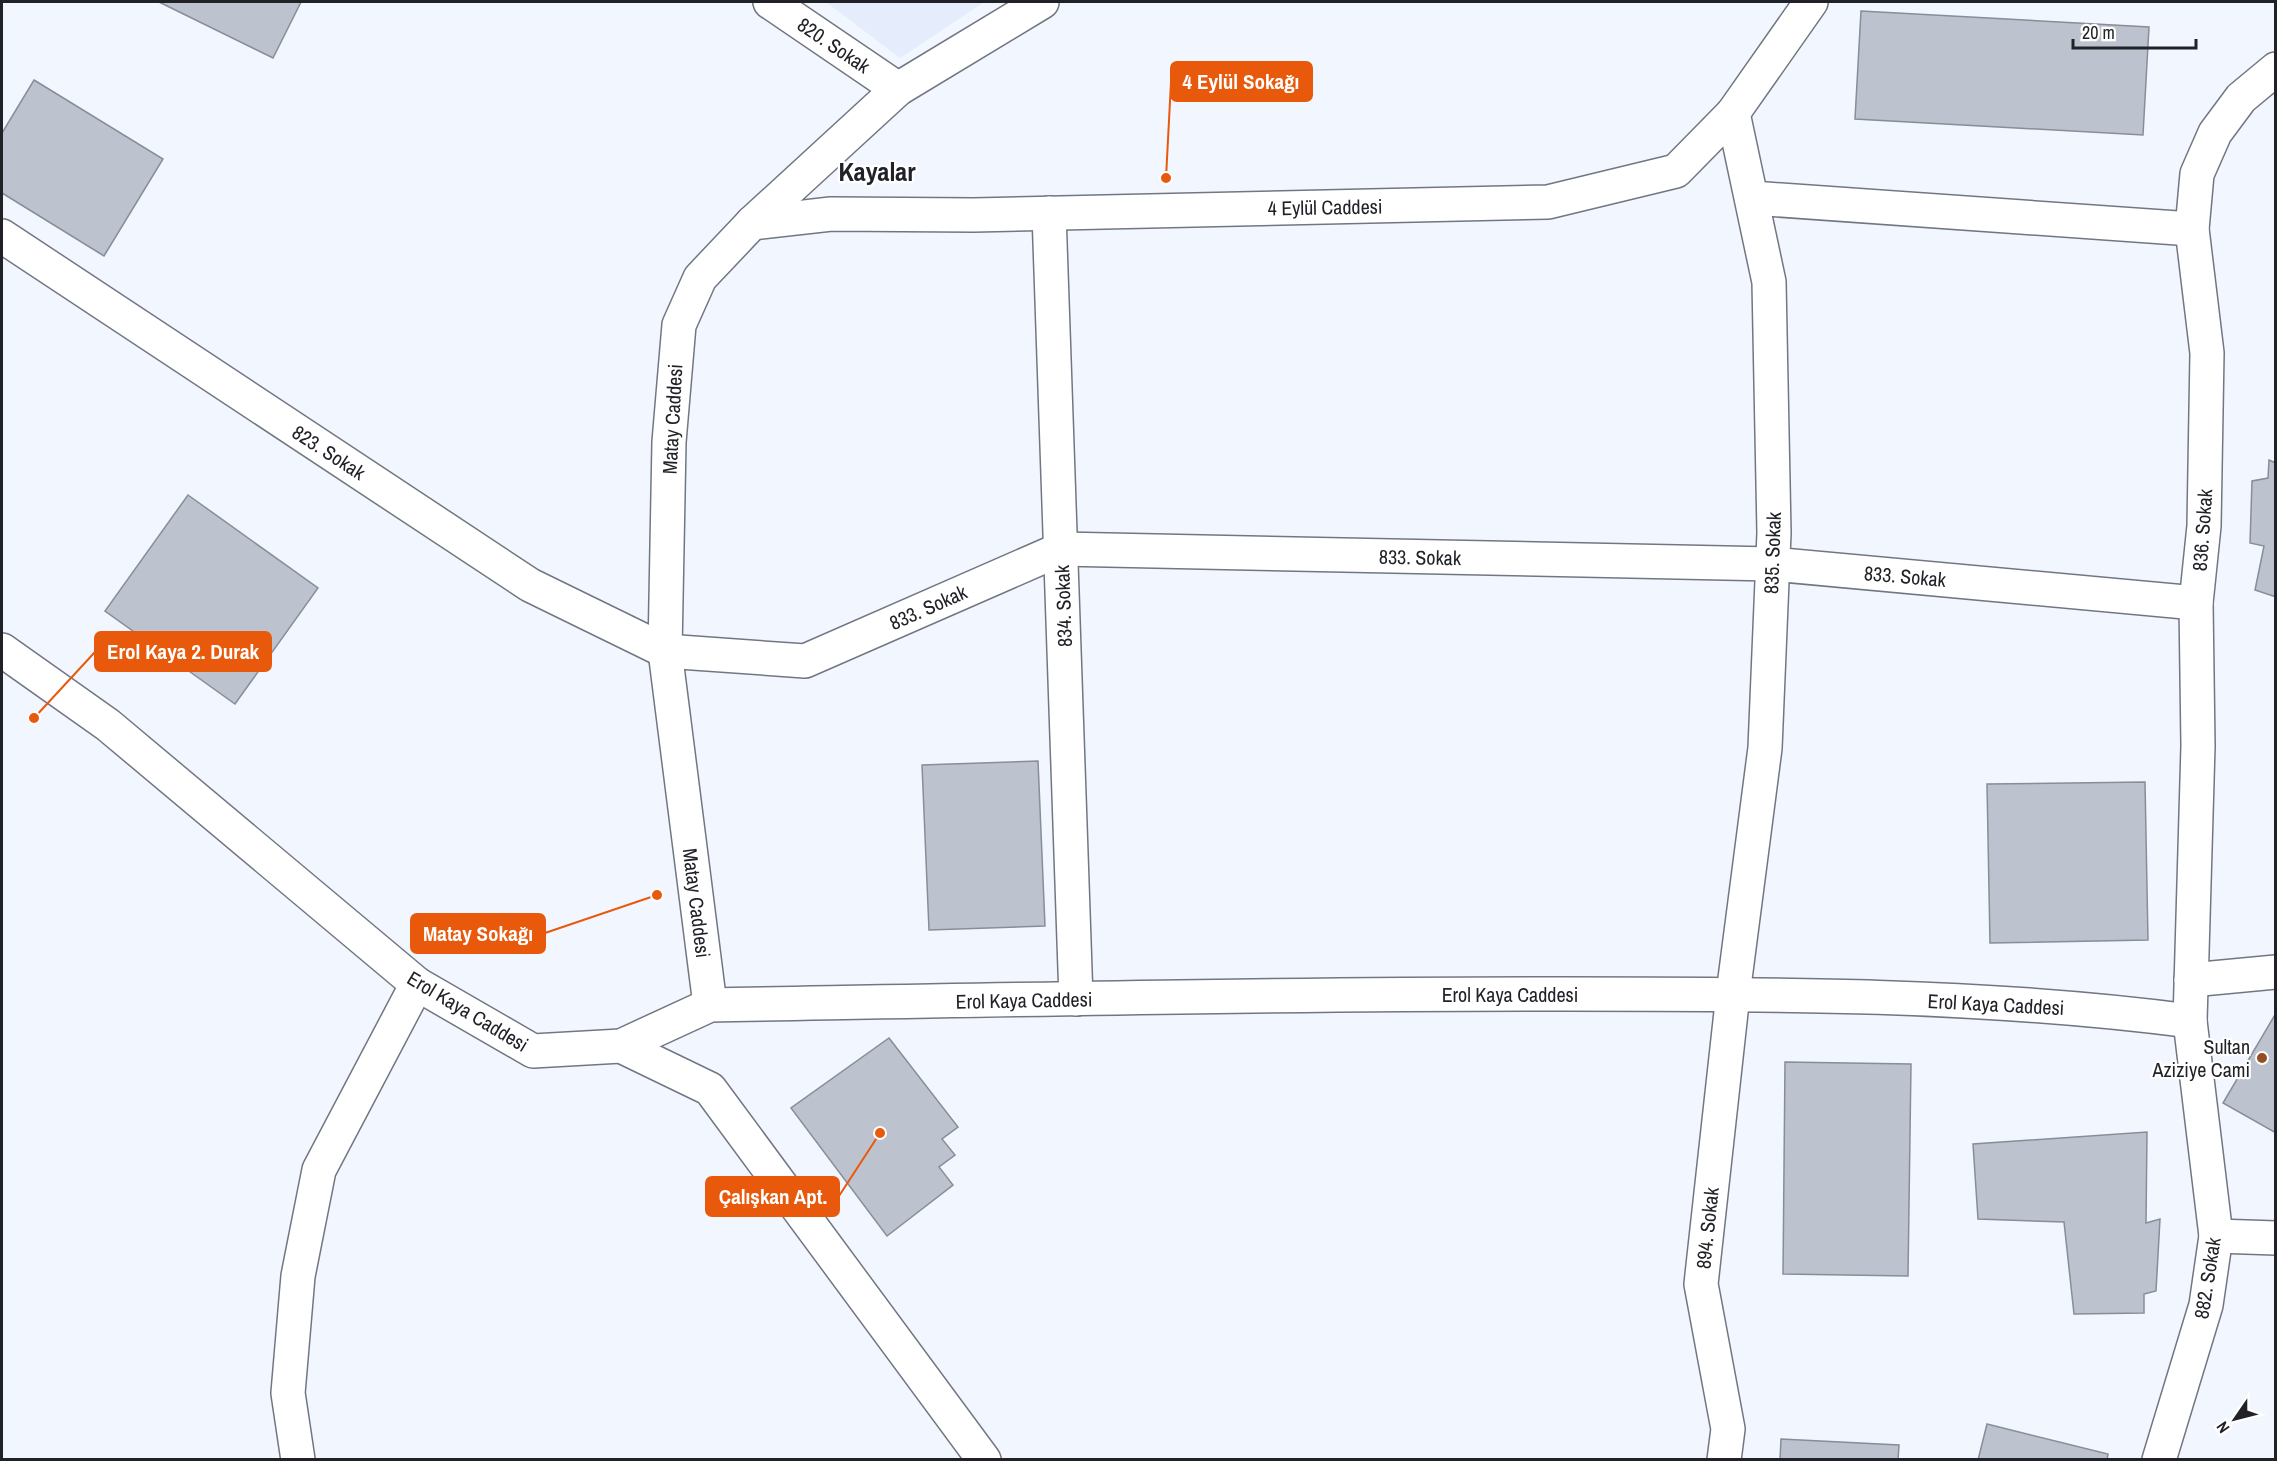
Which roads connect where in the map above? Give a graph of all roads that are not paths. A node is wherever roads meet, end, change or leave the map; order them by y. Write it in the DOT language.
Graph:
graph roads {
  1 [pos="770,2"];
  2 [pos="1042,2"];
  3 [pos="1811,2"];
  4 [pos="2276,69"];
  5 [pos="898,89"];
  6 [pos="1733,113"];
  7 [pos="1752,198"];
  8 [pos="1049,213"];
  9 [pos="752,224"];
  10 [pos="2192,229"];
  11 [pos="2,236"];
  12 [pos="1060,549"];
  13 [pos="1772,564"];
  14 [pos="2196,603"];
  15 [pos="2,650"];
  16 [pos="665,651"];
  17 [pos="2276,972"];
  18 [pos="2191,980"];
  19 [pos="417,984"];
  20 [pos="1733,994"];
  21 [pos="1076,999"];
  22 [pos="710,1005"];
  23 [pos="2190,1021"];
  24 [pos="621,1046"];
  25 [pos="2216,1236"];
  26 [pos="2276,1238"];
  27 [pos="298,1460"];
  28 [pos="984,1460"];
  29 [pos="1724,1460"];
  30 [pos="2159,1460"];
  1 -- 5 [label="street, 820. Sokak"];
  2 -- 5 [label="street, Matay Caddesi"];
  3 -- 6 [label="street, 4 Eylül Caddesi"];
  4 -- 10 [label="street, 836. Sokak"];
  5 -- 9 [label="street, Matay Caddesi"];
  6 -- 7 [label="street, 835. Sokak"];
  6 -- 8 [label="street, 4 Eylül Caddesi"];
  7 -- 10 [label="street"];
  7 -- 13 [label="street, 835. Sokak"];
  8 -- 9 [label="street, 4 Eylül Caddesi"];
  8 -- 12 [label="street, 834. Sokak"];
  9 -- 16 [label="street, Matay Caddesi"];
  10 -- 14 [label="street, 836. Sokak"];
  11 -- 16 [label="street, 823. Sokak"];
  12 -- 13 [label="street, 833. Sokak"];
  12 -- 16 [label="street, 833. Sokak"];
  12 -- 21 [label="street, 834. Sokak"];
  13 -- 14 [label="street, 833. Sokak"];
  13 -- 20 [label="street, 835. Sokak"];
  14 -- 18 [label="street, 836. Sokak"];
  15 -- 19 [label="street, Erol Kaya Caddesi"];
  16 -- 22 [label="street, Matay Caddesi"];
  17 -- 18 [label="street"];
  18 -- 23 [label="street, 836. Sokak"];
  19 -- 24 [label="street, Erol Kaya Caddesi"];
  19 -- 27 [label="street"];
  20 -- 21 [label="street, Erol Kaya Caddesi"];
  20 -- 23 [label="street, Erol Kaya Caddesi"];
  20 -- 29 [label="street, 894. Sokak"];
  21 -- 22 [label="street, Erol Kaya Caddesi"];
  22 -- 24 [label="street, Erol Kaya Caddesi"];
  23 -- 25 [label="street, 882. Sokak"];
  24 -- 28 [label="street"];
  25 -- 26 [label="street"];
  25 -- 30 [label="street, 882. Sokak"];
}
